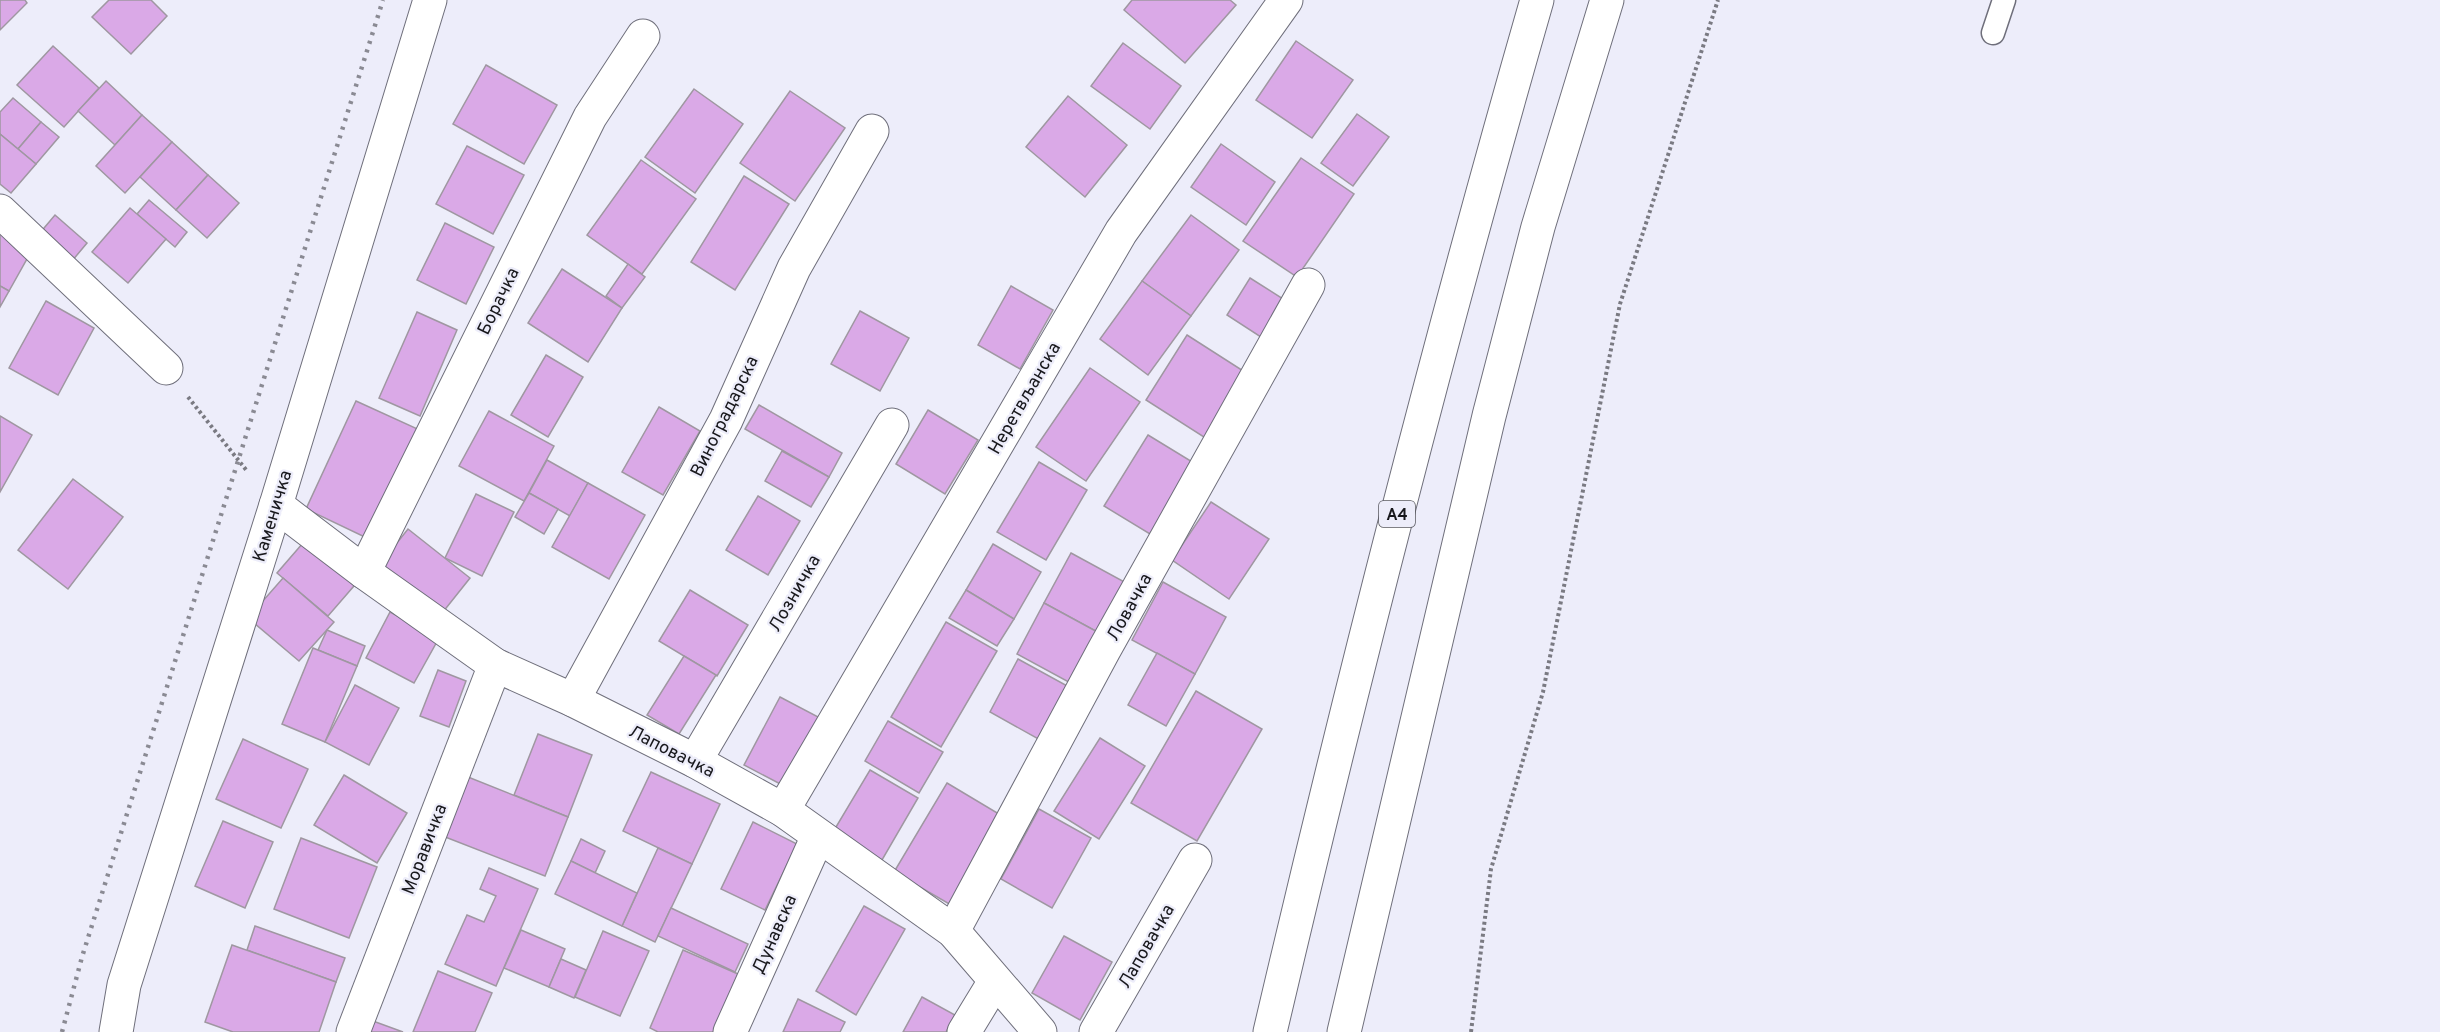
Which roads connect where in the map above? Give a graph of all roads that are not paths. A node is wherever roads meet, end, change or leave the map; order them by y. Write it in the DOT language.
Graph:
graph roads {
  1 [pos="430,0"];
  2 [pos="1286,0"];
  3 [pos="1537,0"];
  4 [pos="1607,0"];
  5 [pos="2004,0"];
  6 [pos="1993,33"];
  7 [pos="643,36"];
  8 [pos="872,131"];
  9 [pos="0,211"];
  10 [pos="1308,285"];
  11 [pos="166,368"];
  12 [pos="892,426"];
  13 [pos="276,505"];
  14 [pos="364,572"];
  15 [pos="495,665"];
  16 [pos="573,700"];
  17 [pos="695,761"];
  18 [pos="783,810"];
  19 [pos="818,836"];
  20 [pos="1196,860"];
  21 [pos="953,931"];
  22 [pos="995,981"];
  23 [pos="116,1032"];
  24 [pos="353,1032"];
  25 [pos="730,1032"];
  26 [pos="964,1032"];
  27 [pos="1040,1032"];
  28 [pos="1096,1032"];
  29 [pos="1270,1032"];
  30 [pos="1344,1032"];
  1 -- 13 [label="main road, Каменичка"];
  2 -- 18 [label="main road, Неретвљанска"];
  3 -- 29 [label="main road, A4"];
  4 -- 30 [label="main road"];
  5 -- 6 [label="lane"];
  7 -- 14 [label="main road, Борачка"];
  8 -- 16 [label="main road, Виноградарска"];
  9 -- 11 [label="main road"];
  10 -- 21 [label="main road, Ловачка"];
  12 -- 17 [label="main road, Лозничка"];
  13 -- 14 [label="main road, Лаповачка"];
  13 -- 23 [label="main road, Каменичка"];
  14 -- 15 [label="main road, Лаповачка"];
  15 -- 16 [label="main road, Лаповачка"];
  15 -- 24 [label="main road, Моравичка"];
  16 -- 17 [label="main road, Лаповачка"];
  17 -- 18 [label="main road, Лаповачка"];
  18 -- 19 [label="main road, Лаповачка"];
  19 -- 21 [label="main road, Лаповачка"];
  19 -- 25 [label="main road, Дунавска"];
  20 -- 28 [label="main road, Лаповачка"];
  21 -- 22 [label="main road, Лаповачка"];
  22 -- 26 [label="main road"];
  22 -- 27 [label="main road, Лаповачка"];
}
